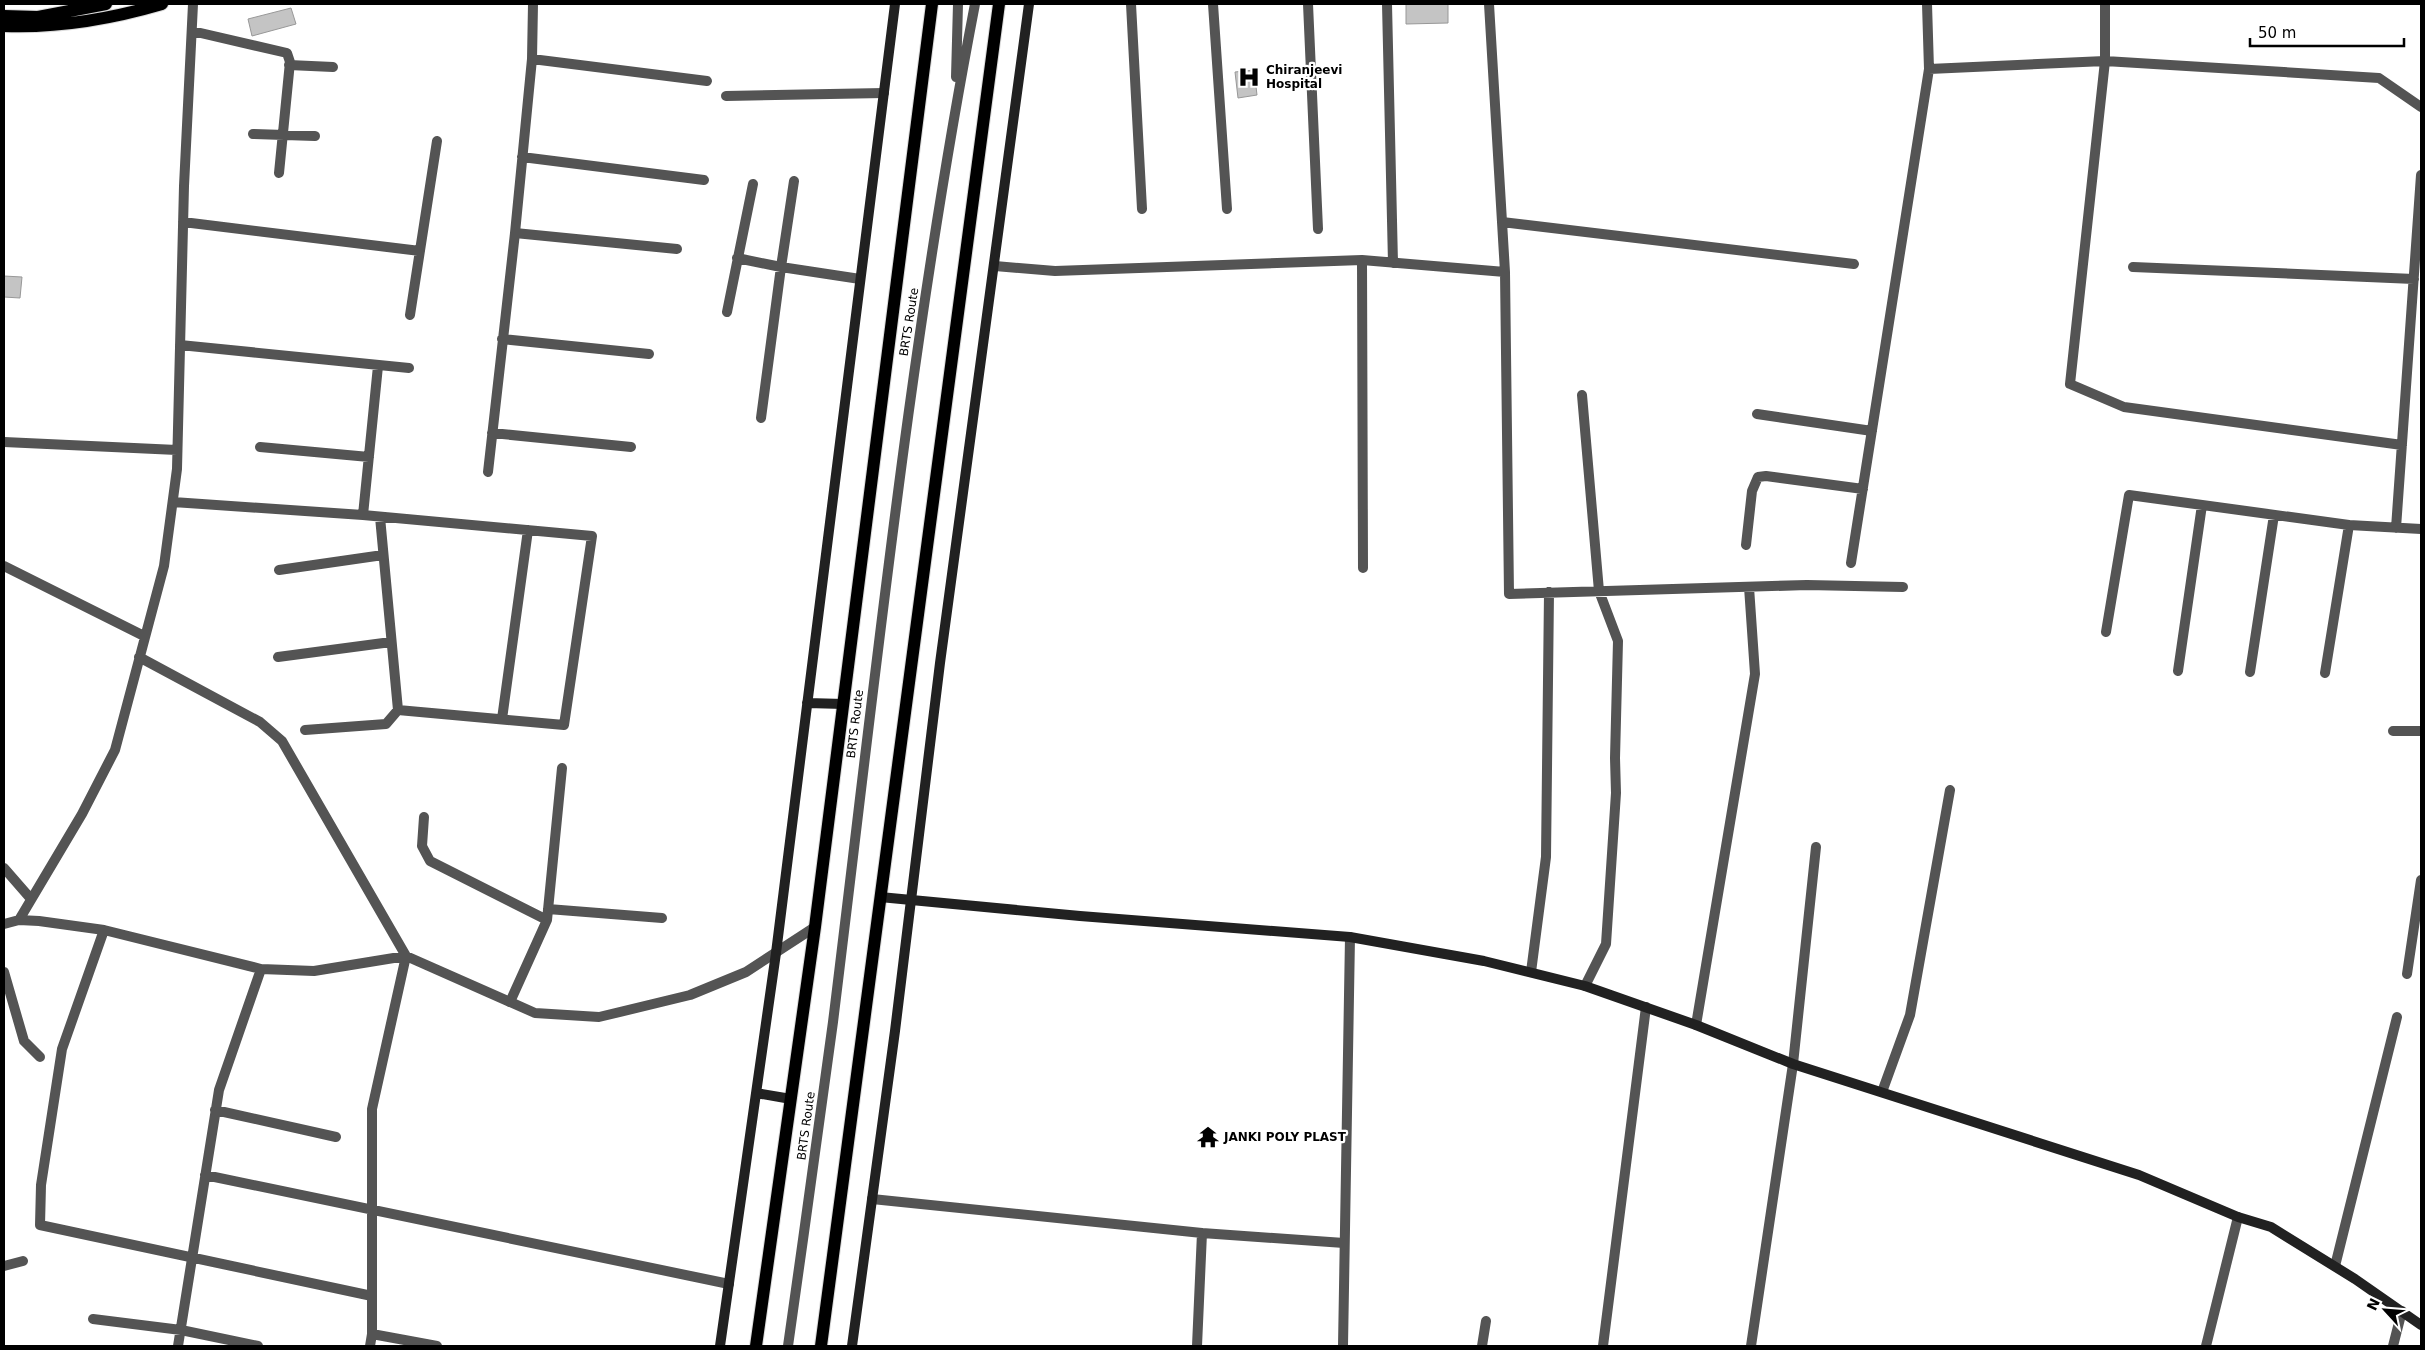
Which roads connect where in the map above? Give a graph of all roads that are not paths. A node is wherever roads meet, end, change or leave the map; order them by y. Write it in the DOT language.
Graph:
graph roads {
  1 [pos="106,4"];
  2 [pos="162,4"];
  3 [pos="193,4"];
  4 [pos="534,4"];
  5 [pos="895,4"];
  6 [pos="932,4"];
  7 [pos="958,4"];
  8 [pos="975,4"];
  9 [pos="999,4"];
  10 [pos="1029,4"];
  11 [pos="1131,4"];
  12 [pos="1213,4"];
  13 [pos="1308,4"];
  14 [pos="1387,4"];
  15 [pos="1489,4"];
  16 [pos="1927,4"];
  17 [pos="2105,4"];
  18 [pos="76,11"];
  19 [pos="4,16"];
  20 [pos="4,26"];
  21 [pos="192,32"];
  22 [pos="532,59"];
  23 [pos="2106,61"];
  24 [pos="289,65"];
  25 [pos="333,67"];
  26 [pos="1930,69"];
  27 [pos="707,81"];
  28 [pos="884,93"];
  29 [pos="726,96"];
  30 [pos="955,106"];
  31 [pos="2421,107"];
  32 [pos="253,134"];
  33 [pos="282,135"];
  34 [pos="315,136"];
  35 [pos="437,141"];
  36 [pos="522,157"];
  37 [pos="279,173"];
  38 [pos="2421,175"];
  39 [pos="704,180"];
  40 [pos="794,181"];
  41 [pos="752,184"];
  42 [pos="2421,187"];
  43 [pos="1142,209"];
  44 [pos="1227,209"];
  45 [pos="183,222"];
  46 [pos="1502,222"];
  47 [pos="1318,229"];
  48 [pos="515,233"];
  49 [pos="677,249"];
  50 [pos="420,251"];
  51 [pos="737,258"];
  52 [pos="1362,260"];
  53 [pos="1393,263"];
  54 [pos="1854,264"];
  55 [pos="995,266"];
  56 [pos="780,267"];
  57 [pos="2133,267"];
  58 [pos="1505,272"];
  59 [pos="860,279"];
  60 [pos="2414,279"];
  61 [pos="726,312"];
  62 [pos="410,315"];
  63 [pos="502,339"];
  64 [pos="180,345"];
  65 [pos="649,354"];
  66 [pos="378,366"];
  67 [pos="409,368"];
  68 [pos="1582,395"];
  69 [pos="1757,414"];
  70 [pos="762,418"];
  71 [pos="1872,431"];
  72 [pos="492,433"];
  73 [pos="4,442"];
  74 [pos="2402,445"];
  75 [pos="260,447"];
  76 [pos="631,447"];
  77 [pos="177,450"];
  78 [pos="369,457"];
  79 [pos="488,472"];
  80 [pos="1863,489"];
  81 [pos="173,502"];
  82 [pos="2202,505"];
  83 [pos="363,515"];
  84 [pos="2274,515"];
  85 [pos="380,517"];
  86 [pos="2349,525"];
  87 [pos="2396,528"];
  88 [pos="2421,529"];
  89 [pos="528,530"];
  90 [pos="1746,546"];
  91 [pos="383,555"];
  92 [pos="1851,563"];
  93 [pos="4,566"];
  94 [pos="1363,568"];
  95 [pos="279,570"];
  96 [pos="1749,587"];
  97 [pos="1903,587"];
  98 [pos="1599,591"];
  99 [pos="1549,592"];
  100 [pos="2106,632"];
  101 [pos="144,636"];
  102 [pos="391,642"];
  103 [pos="139,657"];
  104 [pos="278,657"];
  105 [pos="2178,671"];
  106 [pos="2250,672"];
  107 [pos="2325,673"];
  108 [pos="807,702"];
  109 [pos="844,704"];
  110 [pos="398,710"];
  111 [pos="502,719"];
  112 [pos="305,730"];
  113 [pos="2392,731"];
  114 [pos="2421,731"];
  115 [pos="562,768"];
  116 [pos="1950,790"];
  117 [pos="424,817"];
  118 [pos="1816,847"];
  119 [pos="4,868"];
  120 [pos="2421,880"];
  121 [pos="880,897"];
  122 [pos="31,899"];
  123 [pos="911,899"];
  124 [pos="548,909"];
  125 [pos="662,918"];
  126 [pos="19,920"];
  127 [pos="547,920"];
  128 [pos="4,924"];
  129 [pos="815,928"];
  130 [pos="104,930"];
  131 [pos="1350,937"];
  132 [pos="776,953"];
  133 [pos="406,956"];
  134 [pos="262,969"];
  135 [pos="4,972"];
  136 [pos="1531,972"];
  137 [pos="2407,974"];
  138 [pos="1585,986"];
  139 [pos="510,1002"];
  140 [pos="1646,1008"];
  141 [pos="2397,1017"];
  142 [pos="1696,1025"];
  143 [pos="40,1057"];
  144 [pos="1793,1064"];
  145 [pos="1882,1092"];
  146 [pos="756,1093"];
  147 [pos="791,1099"];
  148 [pos="216,1110"];
  149 [pos="336,1137"];
  150 [pos="205,1175"];
  151 [pos="872,1199"];
  152 [pos="372,1210"];
  153 [pos="2238,1217"];
  154 [pos="1202,1234"];
  155 [pos="1344,1243"];
  156 [pos="192,1259"];
  157 [pos="23,1260"];
  158 [pos="4,1266"];
  159 [pos="2335,1266"];
  160 [pos="729,1284"];
  161 [pos="372,1296"];
  162 [pos="2402,1311"];
  163 [pos="93,1319"];
  164 [pos="1486,1321"];
  165 [pos="2421,1324"];
  166 [pos="181,1330"];
  167 [pos="372,1334"];
  168 [pos="178,1346"];
  169 [pos="258,1346"];
  170 [pos="370,1346"];
  171 [pos="437,1346"];
  172 [pos="720,1346"];
  173 [pos="756,1346"];
  174 [pos="788,1346"];
  175 [pos="820,1346"];
  176 [pos="852,1346"];
  177 [pos="1198,1346"];
  178 [pos="1343,1346"];
  179 [pos="1482,1346"];
  180 [pos="1603,1346"];
  181 [pos="1751,1346"];
  182 [pos="2206,1346"];
  183 [pos="2393,1346"];
  1 -- 18 [label="main road"];
  2 -- 18 [label="main road"];
  3 -- 21 [label="street"];
  4 -- 22 [label="street"];
  5 -- 28 [label="street"];
  6 -- 109 [label="main road"];
  7 -- 30 [label="street, BRTS Route"];
  8 -- 30 [label="street, BRTS Route"];
  9 -- 121 [label="main road"];
  10 -- 55 [label="street"];
  11 -- 43 [label="street"];
  12 -- 44 [label="street"];
  13 -- 47 [label="street"];
  14 -- 53 [label="street"];
  15 -- 46 [label="street"];
  16 -- 26 [label="street"];
  17 -- 23 [label="street"];
  18 -- 19 [label="main road"];
  18 -- 20 [label="main road"];
  21 -- 24 [label="street"];
  21 -- 45 [label="street"];
  22 -- 27 [label="street"];
  22 -- 36 [label="street"];
  23 -- 26 [label="street"];
  23 -- 31 [label="street"];
  23 -- 74 [label="street"];
  24 -- 25 [label="street"];
  24 -- 33 [label="street"];
  26 -- 71 [label="street"];
  28 -- 29 [label="street"];
  28 -- 59 [label="street"];
  30 -- 174 [label="street, BRTS Route"];
  32 -- 33 [label="street"];
  33 -- 34 [label="street"];
  33 -- 37 [label="street"];
  35 -- 50 [label="street"];
  36 -- 39 [label="street"];
  36 -- 48 [label="street"];
  38 -- 42 [label="street"];
  40 -- 56 [label="street"];
  41 -- 51 [label="street"];
  42 -- 60 [label="street"];
  45 -- 50 [label="street"];
  45 -- 64 [label="street"];
  46 -- 54 [label="street"];
  46 -- 58 [label="street"];
  48 -- 49 [label="street"];
  48 -- 63 [label="street"];
  50 -- 62 [label="street"];
  51 -- 56 [label="street"];
  51 -- 61 [label="street"];
  52 -- 53 [label="street"];
  52 -- 55 [label="street"];
  52 -- 94 [label="street"];
  53 -- 58 [label="street"];
  55 -- 123 [label="street"];
  56 -- 59 [label="street"];
  56 -- 70 [label="street"];
  57 -- 60 [label="street"];
  58 -- 99 [label="street"];
  59 -- 108 [label="street"];
  60 -- 74 [label="street"];
  63 -- 65 [label="street"];
  63 -- 72 [label="street"];
  64 -- 66 [label="street"];
  64 -- 77 [label="street"];
  66 -- 67 [label="street"];
  66 -- 78 [label="street"];
  68 -- 98 [label="street"];
  69 -- 71 [label="street"];
  71 -- 80 [label="street"];
  72 -- 76 [label="street"];
  72 -- 79 [label="street"];
  73 -- 77 [label="street"];
  74 -- 87 [label="street"];
  75 -- 78 [label="street"];
  77 -- 81 [label="street"];
  78 -- 83 [label="street"];
  80 -- 90 [label="street"];
  80 -- 92 [label="street"];
  81 -- 83 [label="street"];
  81 -- 101 [label="street"];
  82 -- 84 [label="street"];
  82 -- 100 [label="street"];
  82 -- 105 [label="street"];
  83 -- 85 [label="street"];
  84 -- 86 [label="street"];
  84 -- 106 [label="street"];
  85 -- 89 [label="street"];
  85 -- 91 [label="street"];
  86 -- 87 [label="street"];
  86 -- 107 [label="street"];
  87 -- 88 [label="street"];
  89 -- 111 [label="street"];
  89 -- 111 [label="street"];
  91 -- 95 [label="street"];
  91 -- 102 [label="street"];
  93 -- 101 [label="street"];
  96 -- 97 [label="street"];
  96 -- 98 [label="street"];
  96 -- 142 [label="street"];
  98 -- 99 [label="street"];
  98 -- 138 [label="street"];
  99 -- 136 [label="street"];
  101 -- 103 [label="street"];
  102 -- 104 [label="street"];
  102 -- 110 [label="street"];
  103 -- 122 [label="street"];
  103 -- 133 [label="street"];
  108 -- 109 [label="street"];
  108 -- 132 [label="street"];
  109 -- 129 [label="main road"];
  110 -- 111 [label="street"];
  110 -- 112 [label="street"];
  113 -- 114 [label="street"];
  115 -- 124 [label="street"];
  116 -- 145 [label="street"];
  117 -- 127 [label="street"];
  118 -- 144 [label="street"];
  119 -- 122 [label="street"];
  120 -- 137 [label="street"];
  121 -- 123 [label="street"];
  121 -- 175 [label="main road"];
  122 -- 126 [label="street"];
  123 -- 131 [label="street"];
  123 -- 151 [label="street"];
  124 -- 125 [label="street"];
  124 -- 127 [label="street"];
  126 -- 128 [label="street"];
  126 -- 130 [label="street"];
  127 -- 139 [label="street"];
  129 -- 132 [label="street"];
  129 -- 147 [label="main road"];
  130 -- 134 [label="street"];
  130 -- 156 [label="street"];
  131 -- 136 [label="street"];
  131 -- 155 [label="street"];
  132 -- 139 [label="street"];
  132 -- 146 [label="street"];
  133 -- 134 [label="street"];
  133 -- 139 [label="street"];
  133 -- 152 [label="street"];
  134 -- 148 [label="street"];
  135 -- 143 [label="street"];
  136 -- 138 [label="street"];
  138 -- 140 [label="street"];
  140 -- 142 [label="street"];
  140 -- 180 [label="street"];
  141 -- 159 [label="street"];
  142 -- 144 [label="street"];
  144 -- 145 [label="street"];
  144 -- 181 [label="street"];
  145 -- 153 [label="street"];
  146 -- 147 [label="street"];
  146 -- 160 [label="street"];
  147 -- 173 [label="main road"];
  148 -- 149 [label="street"];
  148 -- 150 [label="street"];
  150 -- 152 [label="street"];
  150 -- 156 [label="street"];
  151 -- 154 [label="street"];
  151 -- 176 [label="street"];
  152 -- 160 [label="street"];
  152 -- 161 [label="street"];
  153 -- 159 [label="street"];
  153 -- 182 [label="street"];
  154 -- 155 [label="street"];
  154 -- 177 [label="street"];
  155 -- 178 [label="street"];
  156 -- 161 [label="street"];
  156 -- 166 [label="street"];
  157 -- 158 [label="street"];
  159 -- 162 [label="street"];
  160 -- 172 [label="street"];
  161 -- 167 [label="street"];
  162 -- 165 [label="street"];
  162 -- 183 [label="street"];
  163 -- 166 [label="street"];
  164 -- 179 [label="street"];
  166 -- 168 [label="street"];
  166 -- 169 [label="street"];
  167 -- 170 [label="street"];
  167 -- 171 [label="street"];
}
